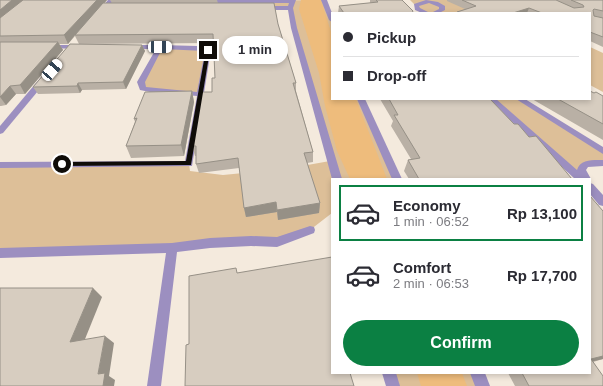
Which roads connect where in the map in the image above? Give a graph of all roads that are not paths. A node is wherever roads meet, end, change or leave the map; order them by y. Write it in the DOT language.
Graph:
graph roads {
  1 [pos="324,0"];
  2 [pos="228,1"];
  3 [pos="196,2"];
  4 [pos="291,3"];
  5 [pos="111,4"];
  6 [pos="225,8"];
  7 [pos="256,8"];
  8 [pos="424,12"];
  9 [pos="437,12"];
  10 [pos="331,18"];
  11 [pos="95,20"];
  12 [pos="40,47"];
  13 [pos="86,47"];
  14 [pos="123,47"];
  15 [pos="160,47"];
  16 [pos="48,75"];
  17 [pos="200,94"];
  18 [pos="361,100"];
  19 [pos="492,100"];
  20 [pos="522,100"];
  21 [pos="0,131"];
  22 [pos="603,151"];
  23 [pos="603,163"];
  24 [pos="0,165"];
  25 [pos="337,178"];
  26 [pos="396,178"];
  27 [pos="580,178"];
  28 [pos="585,178"];
  29 [pos="591,188"];
  30 [pos="603,202"];
  31 [pos="310,230"];
  32 [pos="172,248"];
  33 [pos="0,253"];
  34 [pos="390,374"];
  35 [pos="477,374"];
  36 [pos="154,386"];
  37 [pos="393,386"];
  38 [pos="483,386"];
  1 -- 10 [label="street"];
  2 -- 3 [label="street"];
  2 -- 4 [label="street"];
  2 -- 6 [label="street"];
  4 -- 7 [label="street"];
  4 -- 25 [label="street"];
  5 -- 11 [label="street"];
  8 -- 9 [label="street"];
  12 -- 13 [label="street"];
  14 -- 15 [label="street"];
  15 -- 17 [label="street"];
  15 -- 17 [label="street"];
  16 -- 21 [label="street"];
  17 -- 24 [label="street"];
  18 -- 26 [label="street"];
  19 -- 27 [label="street"];
  20 -- 22 [label="street"];
  23 -- 28 [label="street"];
  29 -- 30 [label="street"];
  31 -- 32 [label="street"];
  32 -- 33 [label="street"];
  32 -- 36 [label="street"];
  34 -- 37 [label="street"];
  35 -- 38 [label="street"];
}
